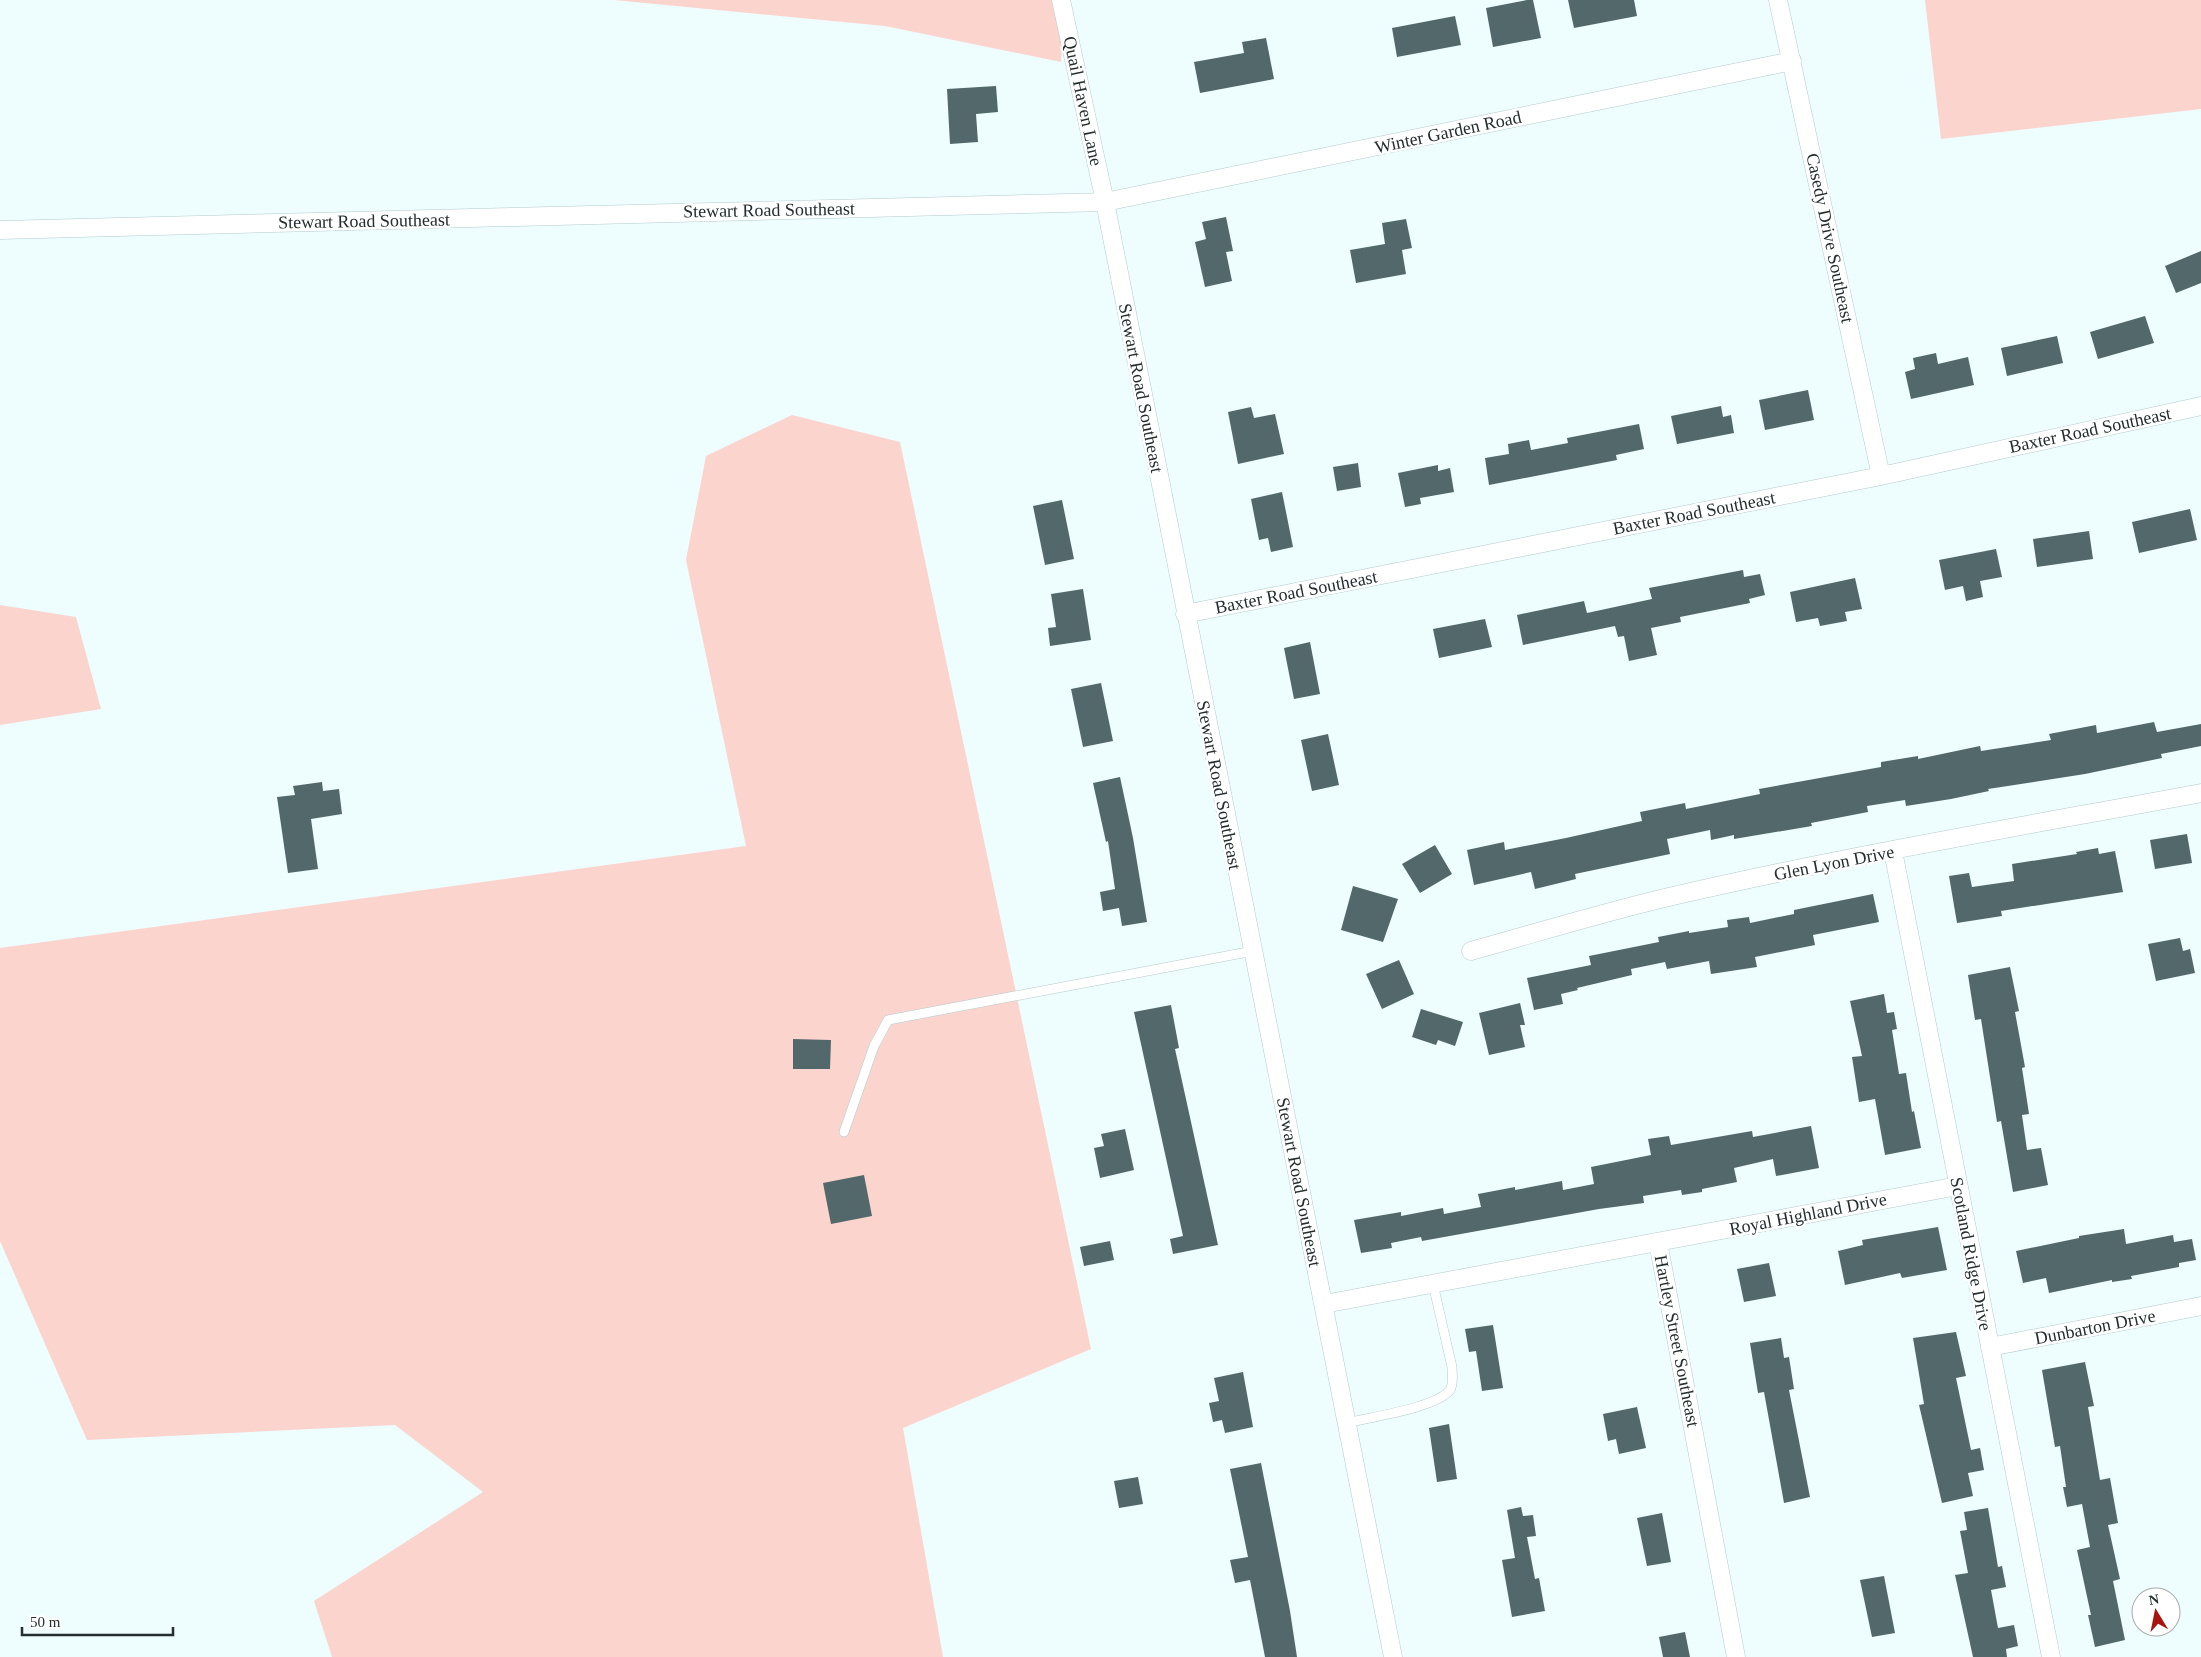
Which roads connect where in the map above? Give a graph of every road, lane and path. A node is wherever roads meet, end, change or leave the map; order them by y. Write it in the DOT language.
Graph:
graph roads {
  1 [pos="1061,0"];
  2 [pos="1778,0"];
  3 [pos="1792,61"];
  4 [pos="1105,202"];
  5 [pos="0,230"];
  6 [pos="2201,406"];
  7 [pos="1881,476"];
  8 [pos="1185,614"];
  9 [pos="2201,793"];
  10 [pos="1893,851"];
  11 [pos="1253,951"];
  12 [pos="1471,951"];
  13 [pos="844,1132"];
  14 [pos="1958,1186"];
  15 [pos="1658,1242"];
  16 [pos="1433,1284"];
  17 [pos="1324,1304"];
  18 [pos="2201,1306"];
  19 [pos="1990,1348"];
  20 [pos="1347,1423"];
  21 [pos="1393,1657"];
  22 [pos="1736,1657"];
  23 [pos="2051,1657"];
  1 -- 4 [label="street, Quail Haven Lane"];
  2 -- 3 [label="street, Casedy Drive Southeast"];
  3 -- 4 [label="street, Winter Garden Road"];
  3 -- 7 [label="street, Casedy Drive Southeast"];
  4 -- 5 [label="street, Stewart Road Southeast"];
  4 -- 8 [label="street, Stewart Road Southeast"];
  6 -- 7 [label="street, Baxter Road Southeast"];
  7 -- 8 [label="street, Baxter Road Southeast"];
  8 -- 11 [label="street, Stewart Road Southeast"];
  9 -- 10 [label="street, Glen Lyon Drive"];
  10 -- 12 [label="street, Glen Lyon Drive"];
  10 -- 14 [label="street, Scotland Ridge Drive"];
  11 -- 13 [label="lane"];
  11 -- 17 [label="street, Stewart Road Southeast"];
  14 -- 15 [label="street, Royal Highland Drive"];
  14 -- 19 [label="street, Scotland Ridge Drive"];
  15 -- 16 [label="street, Hartley Street Southeast"];
  15 -- 22 [label="street, Hartley Street Southeast"];
  16 -- 17 [label="street, Hartley Street Southeast"];
  16 -- 20 [label="lane"];
  17 -- 20 [label="street, Stewart Road Southeast"];
  18 -- 19 [label="street, Dunbarton Drive"];
  19 -- 23 [label="street, Scotland Ridge Drive"];
  20 -- 21 [label="street, Stewart Road Southeast"];
}
